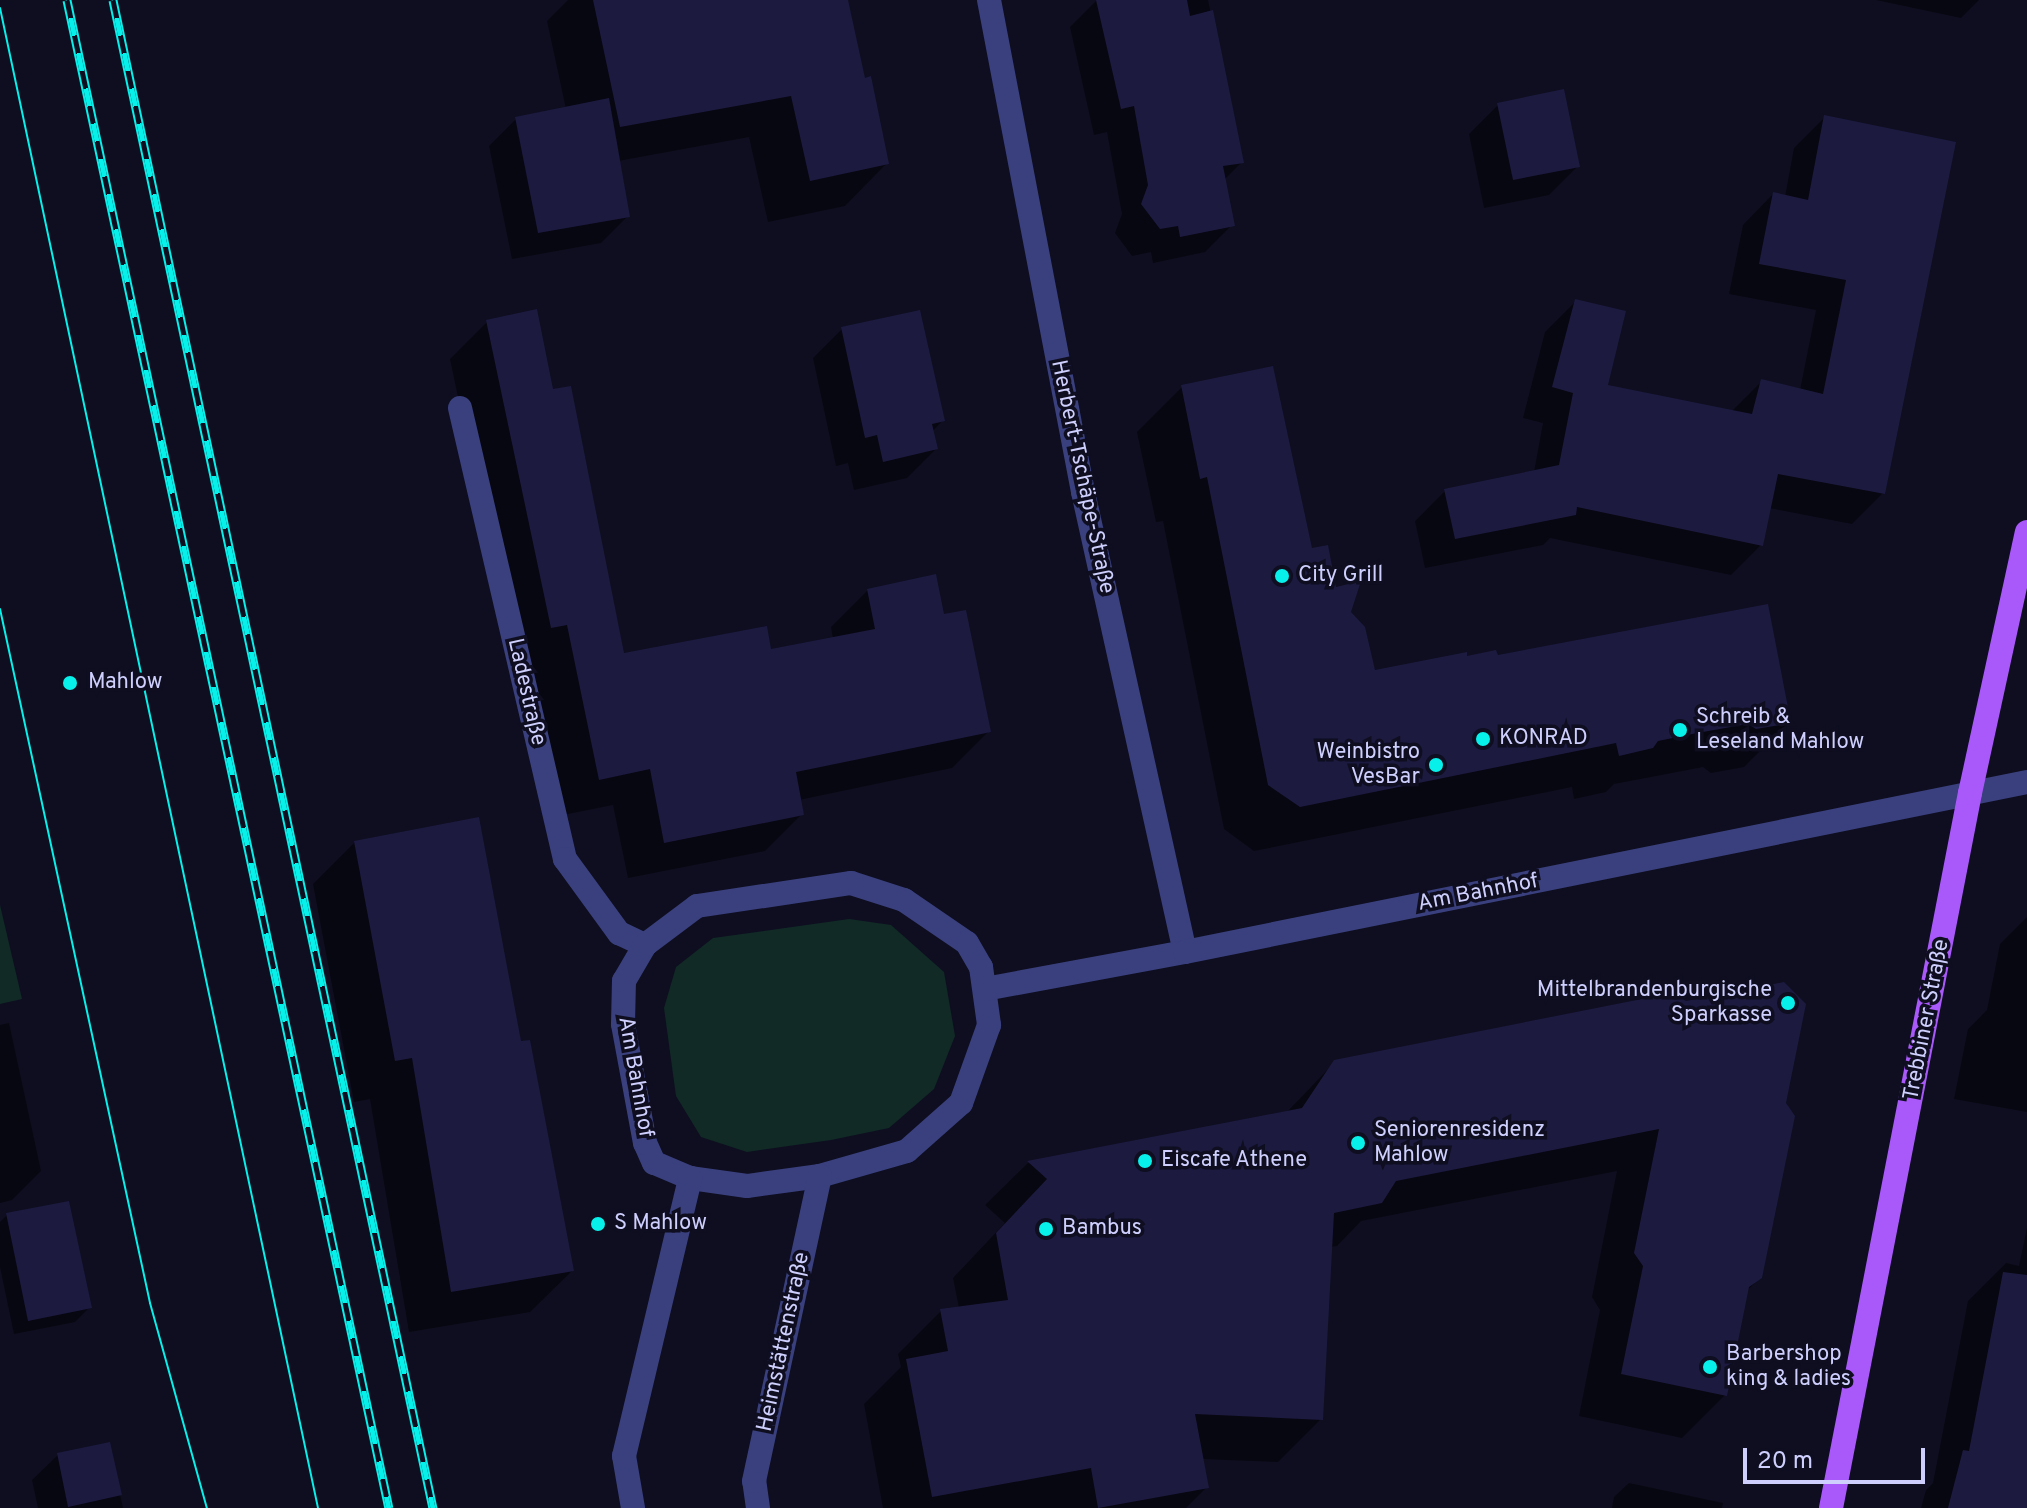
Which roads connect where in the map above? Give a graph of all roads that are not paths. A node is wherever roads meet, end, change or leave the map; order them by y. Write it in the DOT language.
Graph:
graph roads {
  1 [pos="989,0"];
  2 [pos="460,408"];
  3 [pos="2027,532"];
  4 [pos="2027,782"];
  5 [pos="1970,793"];
  6 [pos="645,945"];
  7 [pos="1185,952"];
  8 [pos="985,989"];
  9 [pos="820,1176"];
  10 [pos="690,1178"];
  11 [pos="633,1508"];
  12 [pos="758,1508"];
  13 [pos="1831,1508"];
  1 -- 7 [label="street, Herbert-Tschäpe-Straße"];
  2 -- 6 [label="street, Ladestraße"];
  3 -- 5 [label="main road, Trebbiner Straße"];
  4 -- 5 [label="street, Am Bahnhof"];
  5 -- 7 [label="street, Am Bahnhof"];
  5 -- 13 [label="main road, Trebbiner Straße"];
  6 -- 8 [label="street, Am Bahnhof"];
  6 -- 10 [label="street, Am Bahnhof"];
  7 -- 8 [label="street, Am Bahnhof"];
  8 -- 9 [label="street, Am Bahnhof"];
  9 -- 10 [label="street, Am Bahnhof"];
  9 -- 12 [label="street, Heimstättenstraße"];
  10 -- 11 [label="street"];
}
